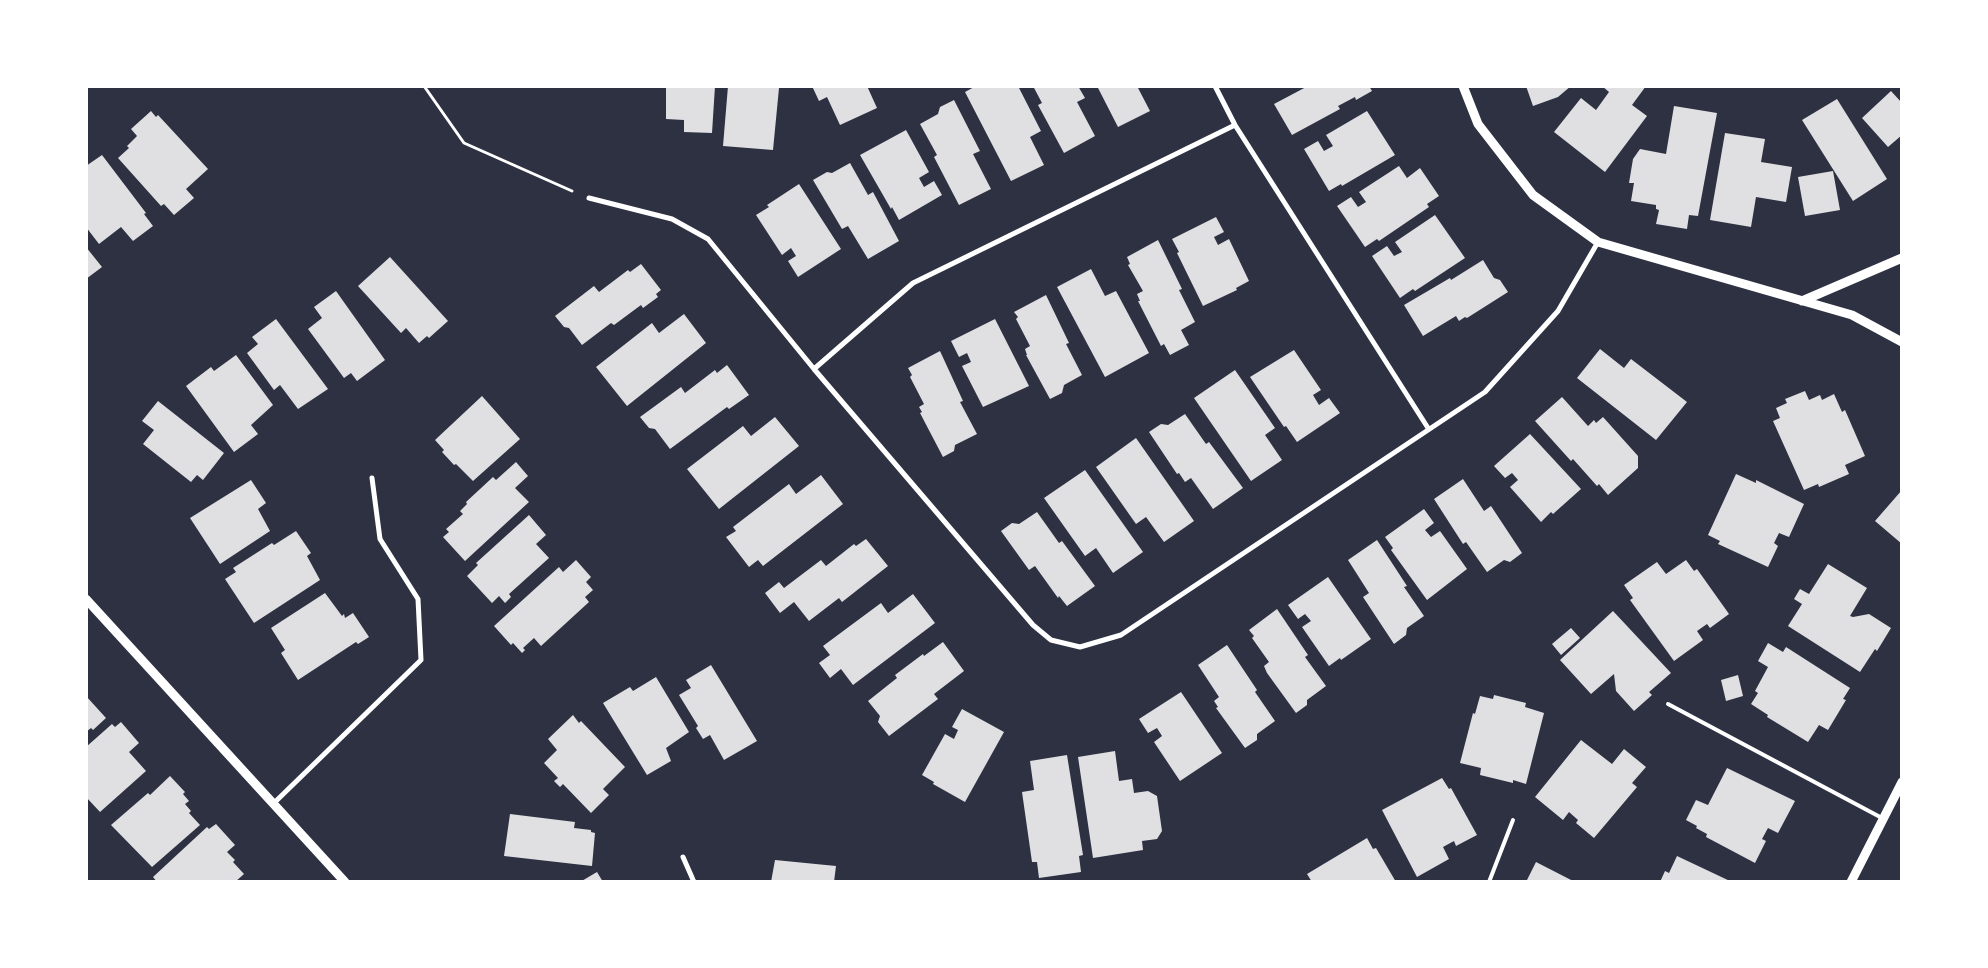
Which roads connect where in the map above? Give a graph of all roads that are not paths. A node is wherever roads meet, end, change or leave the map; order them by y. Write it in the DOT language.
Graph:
graph roads {
  1 [pos="1215,86"];
  2 [pos="1463,86"];
  3 [pos="1235,125"];
  4 [pos="589,198"];
  5 [pos="1598,242"];
  6 [pos="1902,258"];
  7 [pos="1802,301"];
  8 [pos="1902,342"];
  9 [pos="814,368"];
  10 [pos="1428,428"];
  11 [pos="372,478"];
  12 [pos="86,599"];
  13 [pos="1668,704"];
  14 [pos="1902,782"];
  15 [pos="274,803"];
  16 [pos="1883,819"];
  17 [pos="1513,820"];
  18 [pos="683,857"];
  19 [pos="345,882"];
  20 [pos="694,882"];
  21 [pos="1489,882"];
  22 [pos="1850,882"];
  1 -- 3 [label="street"];
  2 -- 5 [label="street"];
  3 -- 9 [label="street"];
  3 -- 10 [label="street"];
  4 -- 9 [label="street"];
  5 -- 7 [label="street"];
  5 -- 10 [label="street"];
  6 -- 7 [label="street"];
  7 -- 8 [label="street"];
  9 -- 10 [label="street"];
  11 -- 15 [label="street"];
  12 -- 15 [label="street"];
  13 -- 16 [label="lane"];
  14 -- 16 [label="street"];
  15 -- 19 [label="street"];
  16 -- 22 [label="street"];
  17 -- 21 [label="lane"];
  18 -- 20 [label="street"];
}
